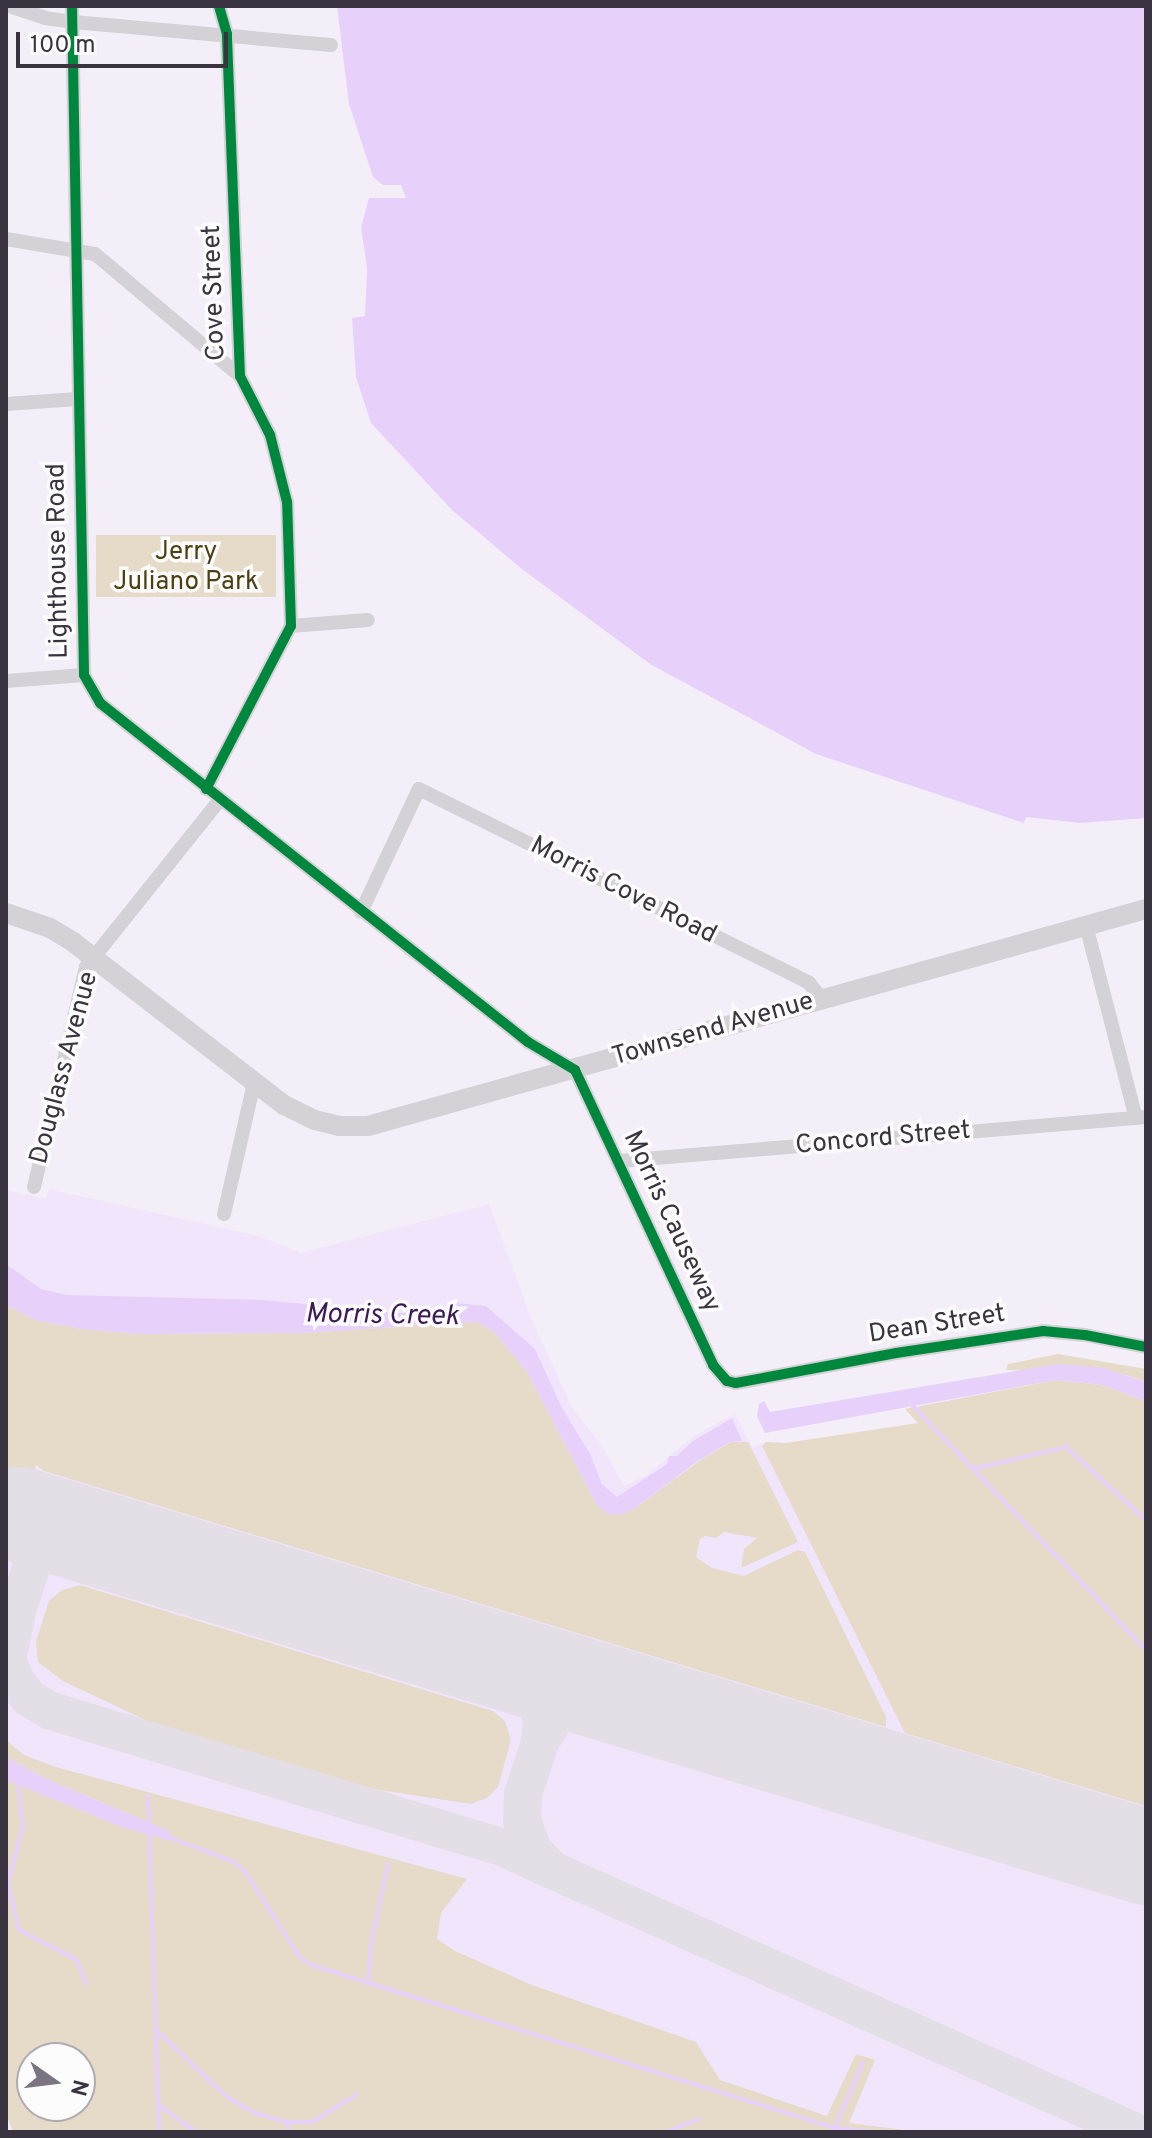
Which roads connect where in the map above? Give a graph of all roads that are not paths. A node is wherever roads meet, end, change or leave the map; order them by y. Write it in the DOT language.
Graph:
graph roads {
  1 [pos="9,6"];
  2 [pos="72,6"];
  3 [pos="219,6"];
  4 [pos="73,22"];
  5 [pos="227,34"];
  6 [pos="331,45"];
  7 [pos="6,239"];
  8 [pos="76,252"];
  9 [pos="240,376"];
  10 [pos="78,399"];
  11 [pos="6,404"];
  12 [pos="368,620"];
  13 [pos="291,626"];
  14 [pos="84,675"];
  15 [pos="6,681"];
  16 [pos="206,789"];
  17 [pos="220,800"];
  18 [pos="1146,909"];
  19 [pos="361,912"];
  20 [pos="6,913"];
  21 [pos="1086,925"];
  22 [pos="95,957"];
  23 [pos="822,999"];
  24 [pos="575,1070"];
  25 [pos="254,1083"];
  26 [pos="1141,1118"];
  27 [pos="620,1161"];
  28 [pos="34,1187"];
  29 [pos="224,1214"];
  30 [pos="1146,1347"];
  31 [pos="736,1383"];
  1 -- 4 [label="street"];
  2 -- 4 [label="street, Lighthouse Road"];
  3 -- 5 [label="street, Cove Street"];
  4 -- 5 [label="street"];
  4 -- 8 [label="street, Lighthouse Road"];
  5 -- 6 [label="street"];
  5 -- 9 [label="street, Cove Street"];
  7 -- 8 [label="street"];
  8 -- 9 [label="street"];
  8 -- 10 [label="street, Lighthouse Road"];
  9 -- 13 [label="street, Cove Street"];
  10 -- 11 [label="street"];
  10 -- 14 [label="street, Lighthouse Road"];
  12 -- 13 [label="street"];
  13 -- 16 [label="street, Cove Street"];
  14 -- 15 [label="street"];
  14 -- 16 [label="street, Lighthouse Road"];
  16 -- 17 [label="street, Lighthouse Road"];
  17 -- 19 [label="street, Lighthouse Road"];
  17 -- 22 [label="street, Douglass Avenue"];
  18 -- 21 [label="main road, Townsend Avenue"];
  19 -- 23 [label="street, Morris Cove Road"];
  19 -- 24 [label="street, Lighthouse Road"];
  20 -- 22 [label="main road, Townsend Avenue"];
  21 -- 23 [label="main road, Townsend Avenue"];
  21 -- 26 [label="street"];
  22 -- 25 [label="main road, Townsend Avenue"];
  22 -- 28 [label="street, Douglass Avenue"];
  23 -- 24 [label="main road, Townsend Avenue"];
  24 -- 25 [label="main road, Townsend Avenue"];
  24 -- 27 [label="street, Morris Causeway"];
  25 -- 29 [label="street"];
  26 -- 27 [label="street, Concord Street"];
  27 -- 31 [label="street, Morris Causeway"];
  30 -- 31 [label="street, Dean Street"];
}
